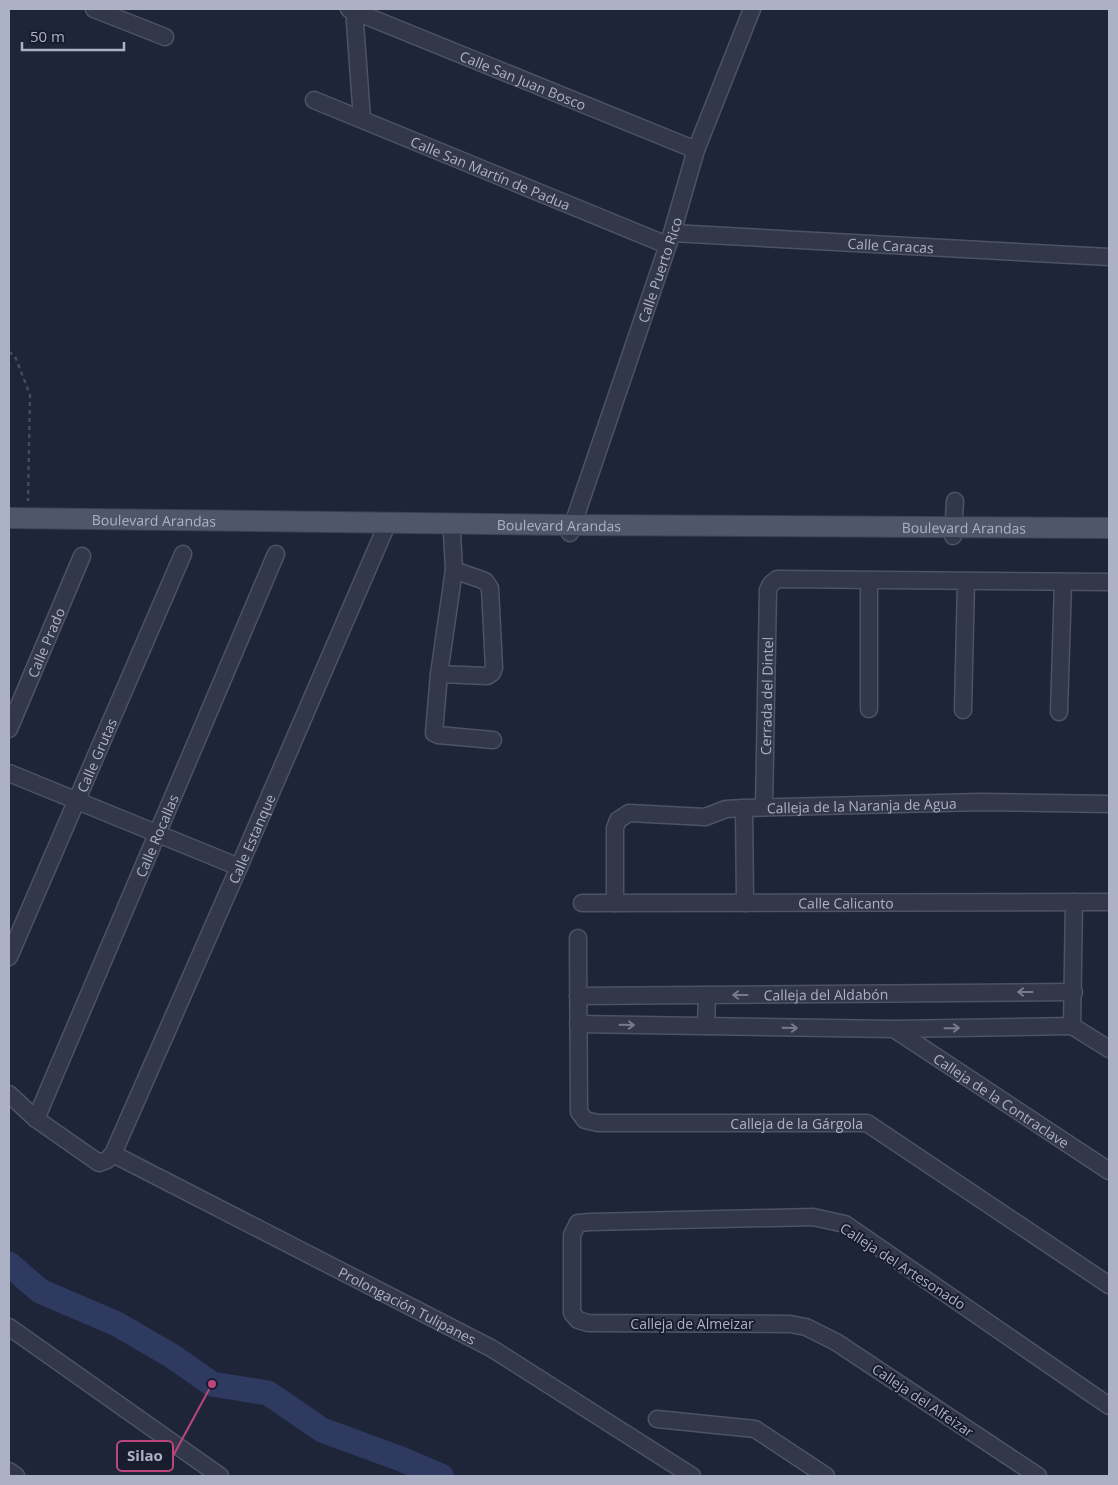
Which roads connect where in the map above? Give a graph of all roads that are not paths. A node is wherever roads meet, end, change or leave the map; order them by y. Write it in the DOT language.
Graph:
graph roads {
  1 [pos="94,9"];
  2 [pos="752,9"];
  3 [pos="353,10"];
  4 [pos="131,16"];
  5 [pos="165,38"];
  6 [pos="314,100"];
  7 [pos="362,120"];
  8 [pos="696,150"];
  9 [pos="669,239"];
  10 [pos="1109,257"];
  11 [pos="955,501"];
  12 [pos="18,518"];
  13 [pos="386,527"];
  14 [pos="1109,528"];
  15 [pos="572,529"];
  16 [pos="9,531"];
  17 [pos="953,531"];
  18 [pos="452,533"];
  19 [pos="1109,538"];
  20 [pos="184,554"];
  21 [pos="276,554"];
  22 [pos="82,556"];
  23 [pos="454,570"];
  24 [pos="869,580"];
  25 [pos="966,581"];
  26 [pos="1064,582"];
  27 [pos="1109,582"];
  28 [pos="439,674"];
  29 [pos="869,709"];
  30 [pos="963,710"];
  31 [pos="1060,712"];
  32 [pos="9,729"];
  33 [pos="494,740"];
  34 [pos="9,773"];
  35 [pos="77,801"];
  36 [pos="1109,804"];
  37 [pos="764,807"];
  38 [pos="744,808"];
  39 [pos="158,833"];
  40 [pos="239,867"];
  41 [pos="1074,902"];
  42 [pos="1109,902"];
  43 [pos="582,903"];
  44 [pos="615,903"];
  45 [pos="744,903"];
  46 [pos="578,938"];
  47 [pos="9,957"];
  48 [pos="1074,992"];
  49 [pos="707,995"];
  50 [pos="578,996"];
  51 [pos="578,1024"];
  52 [pos="706,1026"];
  53 [pos="1072,1026"];
  54 [pos="894,1029"];
  55 [pos="1109,1050"];
  56 [pos="9,1094"];
  57 [pos="36,1118"];
  58 [pos="113,1154"];
  59 [pos="1109,1171"];
  60 [pos="1109,1285"];
  61 [pos="578,1320"];
  62 [pos="9,1327"];
  63 [pos="806,1327"];
  64 [pos="1109,1406"];
  65 [pos="657,1419"];
  66 [pos="9,1471"];
  67 [pos="16,1476"];
  68 [pos="220,1476"];
  69 [pos="692,1476"];
  70 [pos="826,1476"];
  71 [pos="1038,1476"];
  1 -- 4 [label="street"];
  2 -- 8 [label="street, Calle Puerto Rico"];
  3 -- 7 [label="street"];
  3 -- 8 [label="street, Calle San Juan Bosco"];
  4 -- 5 [label="street"];
  6 -- 7 [label="street, Calle San Martín de Padua"];
  7 -- 9 [label="street, Calle San Martín de Padua"];
  8 -- 9 [label="street, Calle Puerto Rico"];
  9 -- 10 [label="street, Calle Caracas"];
  9 -- 15 [label="street, Calle Puerto Rico"];
  11 -- 17 [label="street"];
  12 -- 13 [label="main road, Boulevard Arandas"];
  13 -- 15 [label="main road, Boulevard Arandas"];
  13 -- 16 [label="main road, Boulevard Arandas"];
  13 -- 18 [label="main road, Boulevard Arandas"];
  13 -- 40 [label="street, Calle Estanque"];
  14 -- 17 [label="main road, Boulevard Arandas"];
  15 -- 17 [label="main road, Boulevard Arandas"];
  15 -- 18 [label="main road, Boulevard Arandas"];
  17 -- 19 [label="main road, Boulevard Arandas"];
  18 -- 23 [label="street"];
  20 -- 35 [label="street, Calle Grutas"];
  21 -- 39 [label="street, Calle Rocallas"];
  22 -- 32 [label="street, Calle Prado"];
  23 -- 28 [label="street"];
  23 -- 28 [label="street"];
  24 -- 25 [label="street"];
  24 -- 29 [label="street"];
  24 -- 37 [label="street, Cerrada del Dintel"];
  25 -- 26 [label="street"];
  25 -- 30 [label="street"];
  26 -- 27 [label="street"];
  26 -- 31 [label="street"];
  28 -- 33 [label="street"];
  34 -- 35 [label="street"];
  35 -- 39 [label="street"];
  35 -- 47 [label="street, Calle Grutas"];
  36 -- 37 [label="street, Calleja de la Naranja de Agua"];
  37 -- 38 [label="street, Calleja de la Naranja de Agua"];
  38 -- 44 [label="street, Calleja de la Naranja de Agua"];
  38 -- 45 [label="street"];
  39 -- 40 [label="street"];
  39 -- 57 [label="street, Calle Rocallas"];
  40 -- 58 [label="street, Calle Estanque"];
  41 -- 42 [label="street, Calle Calicanto"];
  41 -- 45 [label="street, Calle Calicanto"];
  41 -- 48 [label="street"];
  43 -- 44 [label="street, Calle Calicanto"];
  44 -- 45 [label="street, Calle Calicanto"];
  46 -- 50 [label="street"];
  48 -- 49 [label="street, Calleja del Aldabón, one-way"];
  48 -- 53 [label="street"];
  49 -- 50 [label="street, Calleja del Aldabón"];
  49 -- 52 [label="street"];
  50 -- 51 [label="street"];
  51 -- 52 [label="street, one-way"];
  51 -- 60 [label="street, Calleja de la Gárgola"];
  52 -- 54 [label="street, one-way"];
  54 -- 53 [label="street, one-way"];
  53 -- 55 [label="street"];
  54 -- 59 [label="street, Calleja de la Contraclave"];
  56 -- 57 [label="street"];
  57 -- 58 [label="street"];
  58 -- 69 [label="street, Prolongación Tulipanes"];
  61 -- 63 [label="street, Calleja de Almeizar"];
  61 -- 64 [label="street, Calleja del Artesonado"];
  62 -- 68 [label="street"];
  63 -- 71 [label="street, Calleja del Alfeizar"];
  65 -- 70 [label="street"];
  66 -- 67 [label="street"];
}
